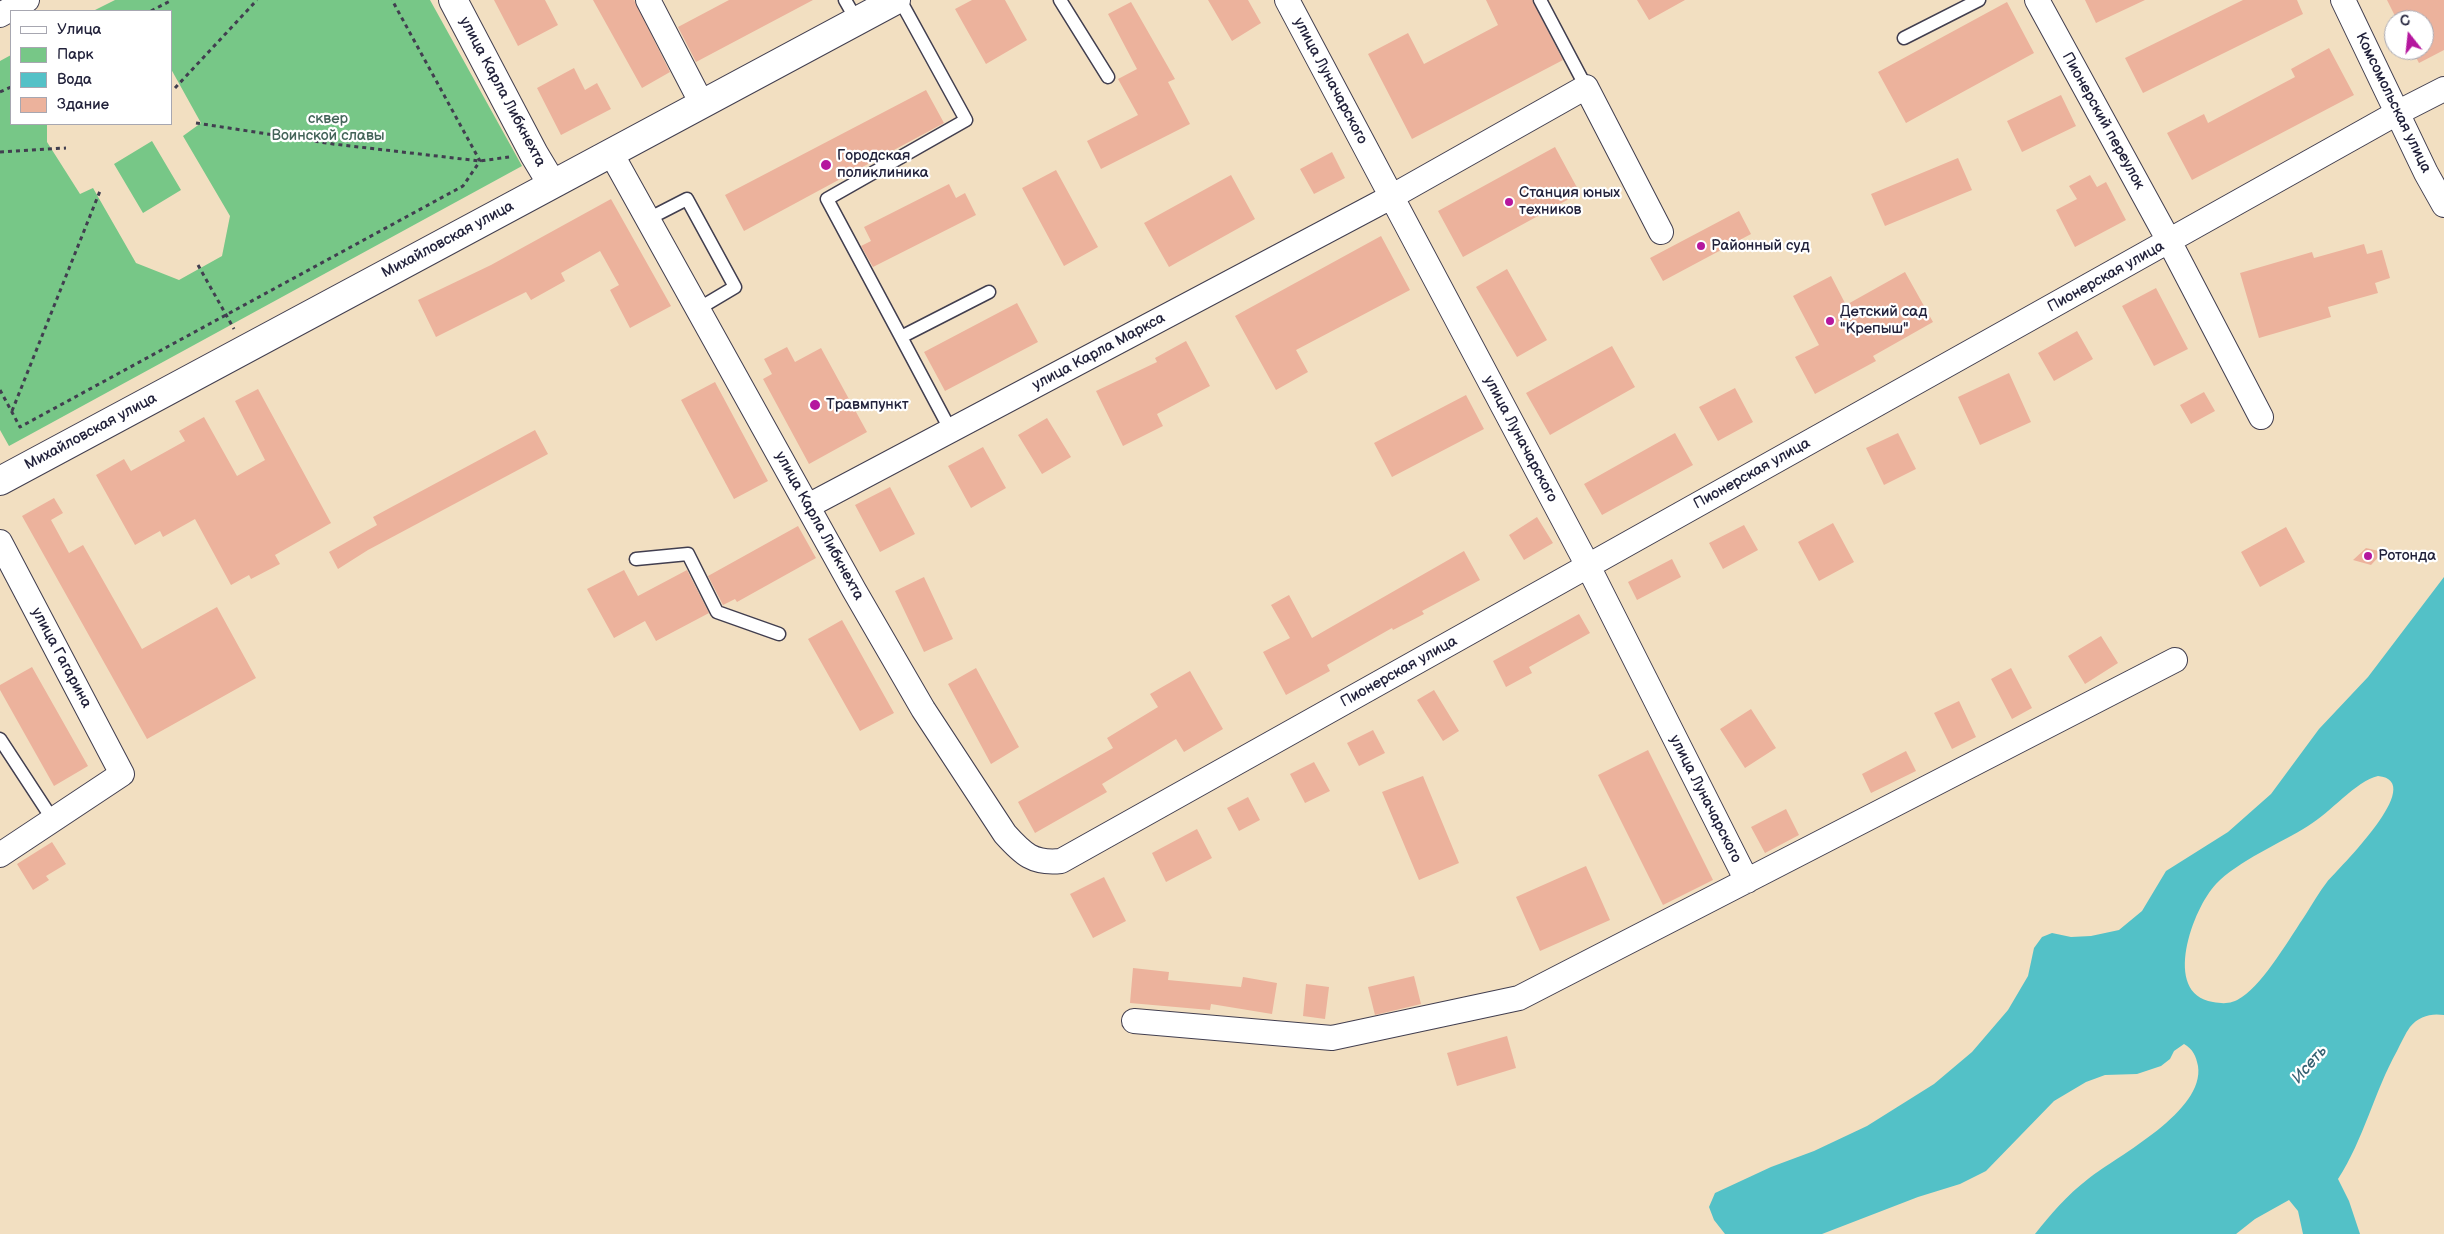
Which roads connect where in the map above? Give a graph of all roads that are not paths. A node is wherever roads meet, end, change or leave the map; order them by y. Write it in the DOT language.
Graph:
graph roads {
  1 [pos="27,0"];
  2 [pos="453,0"];
  3 [pos="648,0"];
  4 [pos="898,0"];
  5 [pos="1060,0"];
  6 [pos="1287,0"];
  7 [pos="1540,0"];
  8 [pos="1979,0"];
  9 [pos="2037,0"];
  10 [pos="2343,0"];
  11 [pos="851,10"];
  12 [pos="0,14"];
  13 [pos="1904,38"];
  14 [pos="1108,77"];
  15 [pos="1586,87"];
  16 [pos="2444,89"];
  17 [pos="702,104"];
  18 [pos="2397,113"];
  19 [pos="611,153"];
  20 [pos="552,184"];
  21 [pos="1391,197"];
  22 [pos="2444,205"];
  23 [pos="648,219"];
  24 [pos="1661,232"];
  25 [pos="2169,241"];
  26 [pos="989,292"];
  27 [pos="698,309"];
  28 [pos="901,337"];
  29 [pos="2261,417"];
  30 [pos="951,431"];
  31 [pos="0,481"];
  32 [pos="808,506"];
  33 [pos="0,542"];
  34 [pos="636,559"];
  35 [pos="1588,566"];
  36 [pos="780,634"];
  37 [pos="2175,660"];
  38 [pos="0,739"];
  39 [pos="53,820"];
  40 [pos="0,855"];
  41 [pos="1061,861"];
  42 [pos="1747,881"];
  43 [pos="1134,1020"];
  1 -- 12 [label="street"];
  2 -- 20 [label="main road, улица Карла Либкнехта"];
  3 -- 17 [label="street"];
  4 -- 11 [label="main road, Михайловская улица"];
  4 -- 28 [label="lane"];
  5 -- 14 [label="lane"];
  6 -- 21 [label="street, улица Луначарского"];
  7 -- 15 [label="lane"];
  8 -- 13 [label="lane"];
  9 -- 25 [label="street, Пионерский переулок"];
  10 -- 18 [label="street, Комсомольская улица"];
  11 -- 17 [label="main road, Михайловская улица"];
  15 -- 21 [label="street, улица Карла Маркса"];
  15 -- 24 [label="street"];
  16 -- 18 [label="street, Пионерская улица"];
  17 -- 19 [label="main road, Михайловская улица"];
  18 -- 22 [label="street, Комсомольская улица"];
  18 -- 25 [label="street, Пионерская улица"];
  19 -- 20 [label="main road, Михайловская улица"];
  19 -- 23 [label="street, улица Карла Либкнехта"];
  20 -- 31 [label="main road, Михайловская улица"];
  21 -- 30 [label="street, улица Карла Маркса"];
  21 -- 35 [label="street, улица Луначарского"];
  23 -- 27 [label="street, улица Карла Либкнехта"];
  23 -- 27 [label="lane"];
  25 -- 29 [label="street, Пионерский переулок"];
  25 -- 35 [label="street, Пионерская улица"];
  26 -- 28 [label="lane"];
  27 -- 32 [label="street, улица Карла Либкнехта"];
  28 -- 30 [label="lane"];
  30 -- 32 [label="street, улица Карла Маркса"];
  32 -- 41 [label="street, улица Карла Либкнехта"];
  33 -- 39 [label="street, улица Гагарина"];
  34 -- 36 [label="lane"];
  35 -- 41 [label="street, Пионерская улица"];
  35 -- 42 [label="street, улица Луначарского"];
  37 -- 42 [label="street"];
  38 -- 39 [label="lane"];
  39 -- 40 [label="street"];
  42 -- 43 [label="street"];
}
